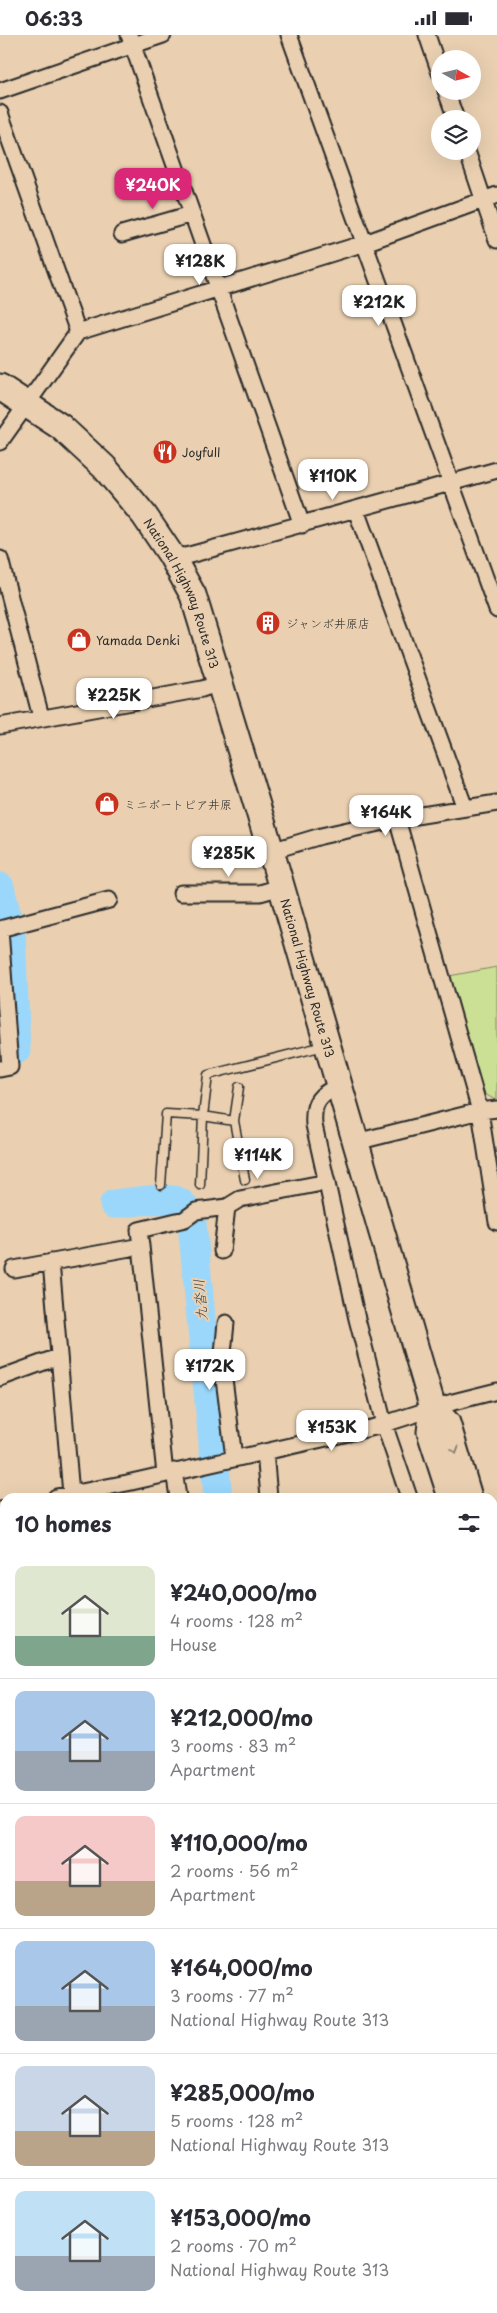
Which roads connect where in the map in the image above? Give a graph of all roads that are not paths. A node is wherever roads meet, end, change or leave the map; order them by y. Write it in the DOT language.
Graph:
graph roads {
  1 [pos="164,35"];
  2 [pos="289,35"];
  3 [pos="427,35"];
  4 [pos="131,40"];
  5 [pos="432,50"];
  6 [pos="0,91"];
  7 [pos="0,113"];
  8 [pos="471,160"];
  9 [pos="490,198"];
  10 [pos="192,214"];
  11 [pos="122,234"];
  12 [pos="497,240"];
  13 [pos="365,243"];
  14 [pos="218,290"];
  15 [pos="78,332"];
  16 [pos="0,387"];
  17 [pos="28,404"];
  18 [pos="0,442"];
  19 [pos="497,470"];
  20 [pos="451,483"];
  21 [pos="356,510"];
  22 [pos="302,525"];
  23 [pos="171,555"];
  24 [pos="0,559"];
  25 [pos="497,609"];
  26 [pos="220,683"];
  27 [pos="41,717"];
  28 [pos="0,726"];
  29 [pos="497,803"];
  30 [pos="465,808"];
  31 [pos="396,819"];
  32 [pos="271,851"];
  33 [pos="281,887"];
  34 [pos="181,893"];
  35 [pos="109,900"];
  36 [pos="0,929"];
  37 [pos="1,956"];
  38 [pos="327,1045"];
  39 [pos="0,1069"];
  40 [pos="340,1085"];
  41 [pos="239,1087"];
  42 [pos="497,1109"];
  43 [pos="480,1111"];
  44 [pos="203,1116"];
  45 [pos="234,1121"];
  46 [pos="356,1142"];
  47 [pos="245,1180"];
  48 [pos="327,1182"];
  49 [pos="161,1185"];
  50 [pos="200,1185"];
  51 [pos="227,1207"];
  52 [pos="497,1222"];
  53 [pos="141,1246"];
  54 [pos="222,1251"];
  55 [pos="50,1262"];
  56 [pos="14,1269"];
  57 [pos="226,1323"];
  58 [pos="58,1357"];
  59 [pos="0,1378"];
  60 [pos="497,1391"];
  61 [pos="434,1408"];
  62 [pos="384,1424"];
  63 [pos="265,1452"];
  64 [pos="221,1461"];
  65 [pos="169,1473"];
  66 [pos="129,1490"];
  67 [pos="71,1493"];
  68 [pos="86,1493"];
  69 [pos="176,1493"];
  70 [pos="269,1493"];
  71 [pos="408,1493"];
  72 [pos="450,1493"];
  73 [pos="468,1493"];
  1 -- 4 [label="street"];
  2 -- 13 [label="street"];
  3 -- 5 [label="street"];
  4 -- 6 [label="street"];
  4 -- 10 [label="street"];
  7 -- 15 [label="street"];
  8 -- 9 [label="street"];
  9 -- 12 [label="street"];
  9 -- 13 [label="street"];
  10 -- 11 [label="street"];
  10 -- 14 [label="street"];
  13 -- 14 [label="street"];
  13 -- 20 [label="street"];
  14 -- 15 [label="street"];
  14 -- 22 [label="street"];
  15 -- 17 [label="street"];
  16 -- 17 [label="highway, National Highway Route 313"];
  17 -- 18 [label="street"];
  17 -- 23 [label="highway, National Highway Route 313"];
  19 -- 20 [label="street"];
  20 -- 21 [label="street"];
  20 -- 25 [label="street"];
  21 -- 22 [label="street"];
  21 -- 30 [label="street"];
  22 -- 23 [label="street"];
  23 -- 26 [label="highway, National Highway Route 313"];
  24 -- 27 [label="street"];
  26 -- 27 [label="street"];
  26 -- 32 [label="highway, National Highway Route 313"];
  27 -- 28 [label="street"];
  29 -- 30 [label="street"];
  30 -- 31 [label="street"];
  31 -- 32 [label="street"];
  31 -- 43 [label="street"];
  32 -- 33 [label="highway, National Highway Route 313"];
  33 -- 34 [label="street"];
  33 -- 38 [label="highway, National Highway Route 313"];
  35 -- 36 [label="street"];
  36 -- 37 [label="street"];
  37 -- 39 [label="street"];
  38 -- 40 [label="highway, National Highway Route 313"];
  38 -- 44 [label="lane"];
  40 -- 46 [label="highway, National Highway Route 313"];
  40 -- 48 [label="street"];
  41 -- 45 [label="lane"];
  42 -- 43 [label="street"];
  43 -- 46 [label="street"];
  43 -- 52 [label="street"];
  44 -- 45 [label="lane"];
  44 -- 49 [label="lane"];
  44 -- 50 [label="lane"];
  45 -- 47 [label="lane"];
  46 -- 61 [label="highway, National Highway Route 313"];
  48 -- 51 [label="street"];
  48 -- 62 [label="street"];
  51 -- 53 [label="street"];
  51 -- 54 [label="street"];
  53 -- 55 [label="street"];
  53 -- 65 [label="street"];
  55 -- 56 [label="street"];
  55 -- 58 [label="street"];
  57 -- 64 [label="street"];
  58 -- 59 [label="street"];
  58 -- 67 [label="street"];
  60 -- 61 [label="street"];
  61 -- 62 [label="street"];
  61 -- 72 [label="highway, National Highway Route 313"];
  61 -- 73 [label="highway, National Highway Route 313, one-way"];
  62 -- 63 [label="street"];
  62 -- 71 [label="street"];
  63 -- 64 [label="street"];
  63 -- 70 [label="street"];
  64 -- 65 [label="street"];
  65 -- 66 [label="street"];
  65 -- 69 [label="street"];
  66 -- 68 [label="street"];
}
